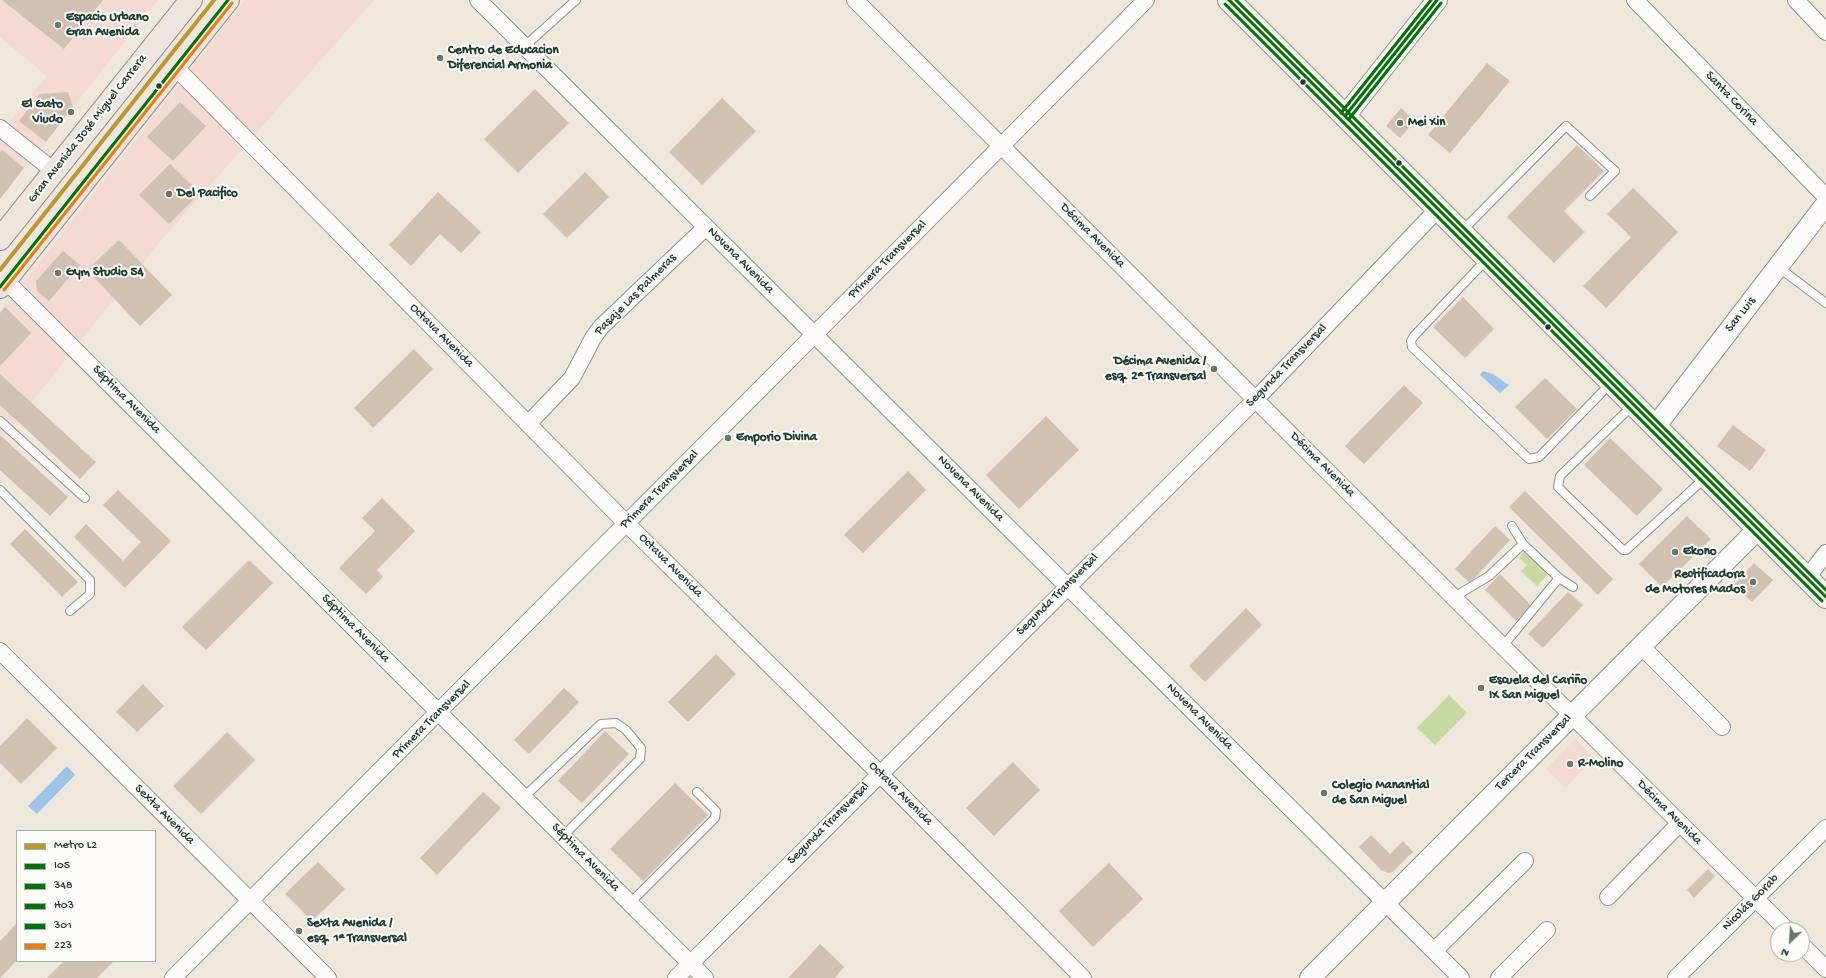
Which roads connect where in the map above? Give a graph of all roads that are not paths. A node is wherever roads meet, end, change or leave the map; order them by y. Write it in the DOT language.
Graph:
graph roads {
  1 [pos="191,0"];
  2 [pos="228,0"];
  3 [pos="478,0"];
  4 [pos="576,0"];
  5 [pos="855,0"];
  6 [pos="1146,0"];
  7 [pos="1229,0"];
  8 [pos="1437,0"];
  9 [pos="1635,0"];
  10 [pos="1796,0"];
  11 [pos="1826,32"];
  12 [pos="525,46"];
  13 [pos="175,67"];
  14 [pos="1345,116"];
  15 [pos="0,128"];
  16 [pos="1002,146"];
  17 [pos="54,171"];
  18 [pos="1590,196"];
  19 [pos="1826,197"];
  20 [pos="1826,204"];
  21 [pos="1438,209"];
  22 [pos="706,227"];
  23 [pos="1460,233"];
  24 [pos="0,239"];
  25 [pos="1487,259"];
  26 [pos="1778,267"];
  27 [pos="2,278"];
  28 [pos="1826,303"];
  29 [pos="814,335"];
  30 [pos="1611,383"];
  31 [pos="1256,398"];
  32 [pos="1633,405"];
  33 [pos="0,421"];
  34 [pos="528,424"];
  35 [pos="1655,427"];
  36 [pos="1706,477"];
  37 [pos="0,490"];
  38 [pos="85,498"];
  39 [pos="627,524"];
  40 [pos="1512,526"];
  41 [pos="1758,529"];
  42 [pos="1523,544"];
  43 [pos="1826,552"];
  44 [pos="1559,578"];
  45 [pos="1807,578"];
  46 [pos="1067,586"];
  47 [pos="1573,587"];
  48 [pos="1454,597"];
  49 [pos="1826,597"];
  50 [pos="70,611"];
  51 [pos="1503,646"];
  52 [pos="1641,646"];
  53 [pos="0,651"];
  54 [pos="439,712"];
  55 [pos="1572,715"];
  56 [pos="1722,727"];
  57 [pos="880,774"];
  58 [pos="697,792"];
  59 [pos="524,797"];
  60 [pos="1680,823"];
  61 [pos="1826,828"];
  62 [pos="563,836"];
  63 [pos="1525,861"];
  64 [pos="1608,897"];
  65 [pos="1755,898"];
  66 [pos="250,900"];
  67 [pos="1385,902"];
  68 [pos="630,903"];
  69 [pos="1779,922"];
  70 [pos="1547,930"];
  71 [pos="1434,951"];
  72 [pos="1810,953"];
  73 [pos="691,963"];
  74 [pos="1826,969"];
  75 [pos="173,978"];
  76 [pos="328,978"];
  77 [pos="676,978"];
  78 [pos="705,978"];
  79 [pos="1083,978"];
  80 [pos="1310,978"];
  81 [pos="1461,978"];
  82 [pos="1499,978"];
  83 [pos="1676,978"];
  1 -- 17 [label="main road, Gran Avenida José Miguel Carrera"];
  2 -- 13 [label="main road"];
  3 -- 12 [label="street, Novena Avenida"];
  4 -- 12 [label="lane"];
  5 -- 16 [label="street, Décima Avenida"];
  6 -- 16 [label="street, Primera Transversal"];
  7 -- 14 [label="main road"];
  8 -- 14 [label="street"];
  9 -- 19 [label="street, Santa Corina"];
  10 -- 11 [label="street"];
  12 -- 22 [label="street, Novena Avenida"];
  13 -- 27 [label="main road"];
  13 -- 34 [label="street, Octava Avenida"];
  14 -- 21 [label="main road"];
  15 -- 17 [label="street"];
  16 -- 29 [label="street, Primera Transversal"];
  16 -- 31 [label="street, Décima Avenida"];
  17 -- 24 [label="main road, Gran Avenida José Miguel Carrera"];
  18 -- 23 [label="lane"];
  20 -- 26 [label="street, San Luis"];
  21 -- 23 [label="main road"];
  21 -- 31 [label="street, Segunda Transversal"];
  22 -- 29 [label="street, Novena Avenida"];
  22 -- 34 [label="street, Pasaje Las Palmeras"];
  23 -- 25 [label="main road"];
  25 -- 30 [label="main road"];
  25 -- 30 [label="lane"];
  26 -- 28 [label="lane"];
  26 -- 35 [label="street, San Luis"];
  27 -- 54 [label="street, Séptima Avenida"];
  29 -- 39 [label="street, Primera Transversal"];
  29 -- 46 [label="street, Novena Avenida"];
  30 -- 32 [label="main road"];
  31 -- 46 [label="street, Segunda Transversal"];
  31 -- 48 [label="street, Décima Avenida"];
  32 -- 35 [label="main road"];
  32 -- 36 [label="lane"];
  33 -- 38 [label="lane"];
  34 -- 39 [label="street, Octava Avenida"];
  35 -- 36 [label="main road"];
  36 -- 41 [label="main road"];
  37 -- 50 [label="lane"];
  39 -- 54 [label="street, Primera Transversal"];
  39 -- 57 [label="street, Octava Avenida"];
  40 -- 42 [label="lane"];
  41 -- 45 [label="main road"];
  41 -- 52 [label="street, Tercera Transversal"];
  42 -- 44 [label="lane"];
  42 -- 48 [label="lane"];
  43 -- 45 [label="street"];
  44 -- 47 [label="lane"];
  44 -- 51 [label="lane"];
  45 -- 49 [label="main road"];
  46 -- 57 [label="street, Segunda Transversal"];
  46 -- 67 [label="street, Novena Avenida"];
  48 -- 51 [label="street, Décima Avenida"];
  51 -- 55 [label="street, Décima Avenida"];
  52 -- 55 [label="street, Tercera Transversal"];
  52 -- 56 [label="street"];
  53 -- 66 [label="street, Sexta Avenida"];
  54 -- 59 [label="street, Séptima Avenida"];
  54 -- 66 [label="street, Primera Transversal"];
  55 -- 60 [label="street, Décima Avenida"];
  55 -- 67 [label="street, Tercera Transversal"];
  57 -- 73 [label="street, Segunda Transversal"];
  57 -- 79 [label="street, Octava Avenida"];
  58 -- 68 [label="lane"];
  59 -- 62 [label="street, Séptima Avenida"];
  59 -- 62 [label="lane"];
  60 -- 64 [label="street"];
  60 -- 65 [label="street, Décima Avenida"];
  61 -- 65 [label="street, Nicolás Gorab"];
  62 -- 68 [label="street, Séptima Avenida"];
  63 -- 71 [label="street"];
  65 -- 69 [label="street, Décima Avenida"];
  65 -- 83 [label="street, Nicolás Gorab"];
  66 -- 75 [label="street, Primera Transversal"];
  66 -- 76 [label="street, Sexta Avenida"];
  67 -- 71 [label="street, Novena Avenida"];
  67 -- 80 [label="street, Tercera Transversal"];
  68 -- 73 [label="street, Séptima Avenida"];
  70 -- 82 [label="street"];
  71 -- 81 [label="street, Novena Avenida"];
  72 -- 74 [label="street"];
  73 -- 77 [label="street, Segunda Transversal"];
  73 -- 78 [label="street, Séptima Avenida"];
}
